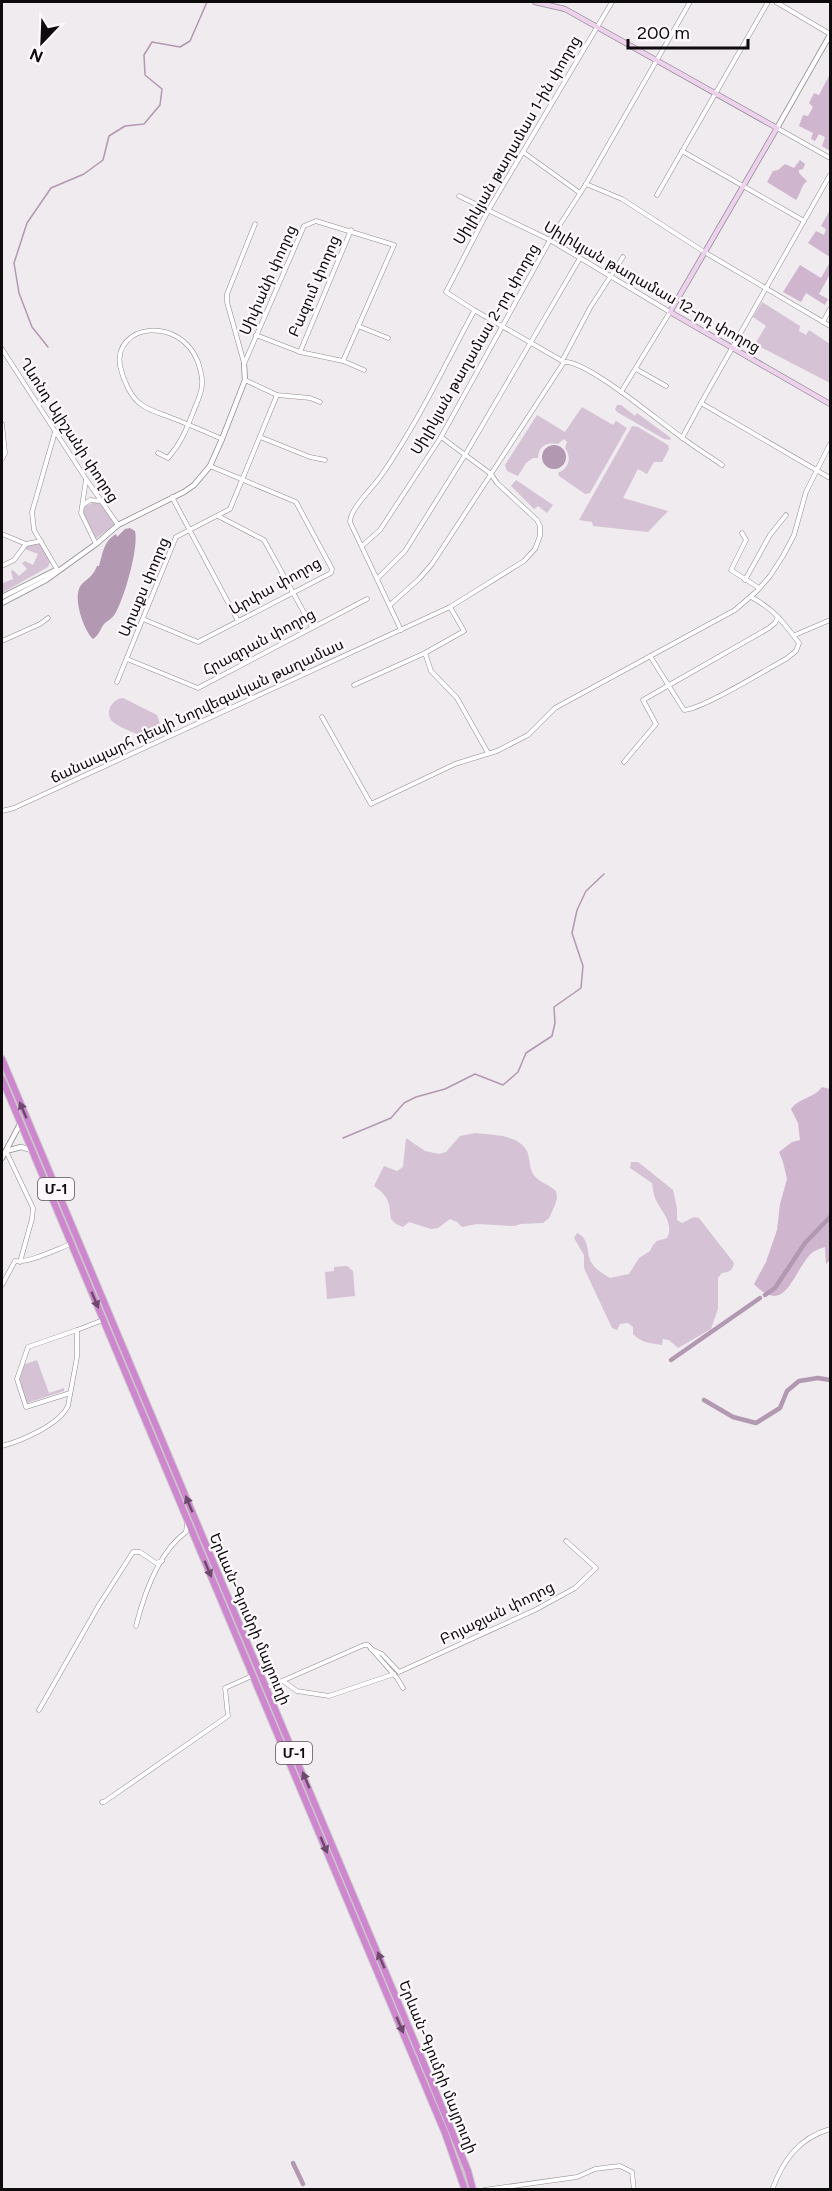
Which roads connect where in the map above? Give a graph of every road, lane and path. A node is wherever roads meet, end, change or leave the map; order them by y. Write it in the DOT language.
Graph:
graph roads {
  1 [pos="535,2"];
  2 [pos="612,2"];
  3 [pos="690,2"];
  4 [pos="768,2"];
  5 [pos="776,2"];
  6 [pos="597,26"];
  7 [pos="831,34"];
  8 [pos="657,59"];
  9 [pos="716,93"];
  10 [pos="777,128"];
  11 [pos="682,151"];
  12 [pos="523,152"];
  13 [pos="831,158"];
  14 [pos="831,175"];
  15 [pos="585,184"];
  16 [pos="744,185"];
  17 [pos="580,193"];
  18 [pos="657,195"];
  19 [pos="459,196"];
  20 [pos="489,209"];
  21 [pos="804,221"];
  22 [pos="255,224"];
  23 [pos="351,230"];
  24 [pos="550,240"];
  25 [pos="706,253"];
  26 [pos="623,256"];
  27 [pos="580,258"];
  28 [pos="611,276"];
  29 [pos="766,289"];
  30 [pos="831,309"];
  31 [pos="474,310"];
  32 [pos="670,312"];
  33 [pos="823,322"];
  34 [pos="358,326"];
  35 [pos="831,326"];
  36 [pos="503,327"];
  37 [pos="256,335"];
  38 [pos="388,338"];
  39 [pos="532,342"];
  40 [pos="732,348"];
  41 [pos="2,349"];
  42 [pos="300,352"];
  43 [pos="343,361"];
  44 [pos="563,361"];
  45 [pos="244,364"];
  46 [pos="636,369"];
  47 [pos="364,370"];
  48 [pos="245,381"];
  49 [pos="666,386"];
  50 [pos="621,392"];
  51 [pos="277,395"];
  52 [pos="321,402"];
  53 [pos="701,403"];
  54 [pos="831,404"];
  55 [pos="2,423"];
  56 [pos="188,425"];
  57 [pos="56,432"];
  58 [pos="260,437"];
  59 [pos="441,437"];
  60 [pos="222,438"];
  61 [pos="682,438"];
  62 [pos="831,444"];
  63 [pos="159,453"];
  64 [pos="465,455"];
  65 [pos="2,459"];
  66 [pos="325,460"];
  67 [pos="722,465"];
  68 [pos="210,466"];
  69 [pos="816,469"];
  70 [pos="491,474"];
  71 [pos="831,478"];
  72 [pos="86,479"];
  73 [pos="243,479"];
  74 [pos="172,497"];
  75 [pos="101,501"];
  76 [pos="82,506"];
  77 [pos="217,515"];
  78 [pos="786,515"];
  79 [pos="118,525"];
  80 [pos="189,530"];
  81 [pos="742,533"];
  82 [pos="2,534"];
  83 [pos="41,541"];
  84 [pos="26,544"];
  85 [pos="96,544"];
  86 [pos="362,546"];
  87 [pos="2,566"];
  88 [pos="59,570"];
  89 [pos="377,579"];
  90 [pos="745,580"];
  91 [pos="759,588"];
  92 [pos="294,592"];
  93 [pos="2,597"];
  94 [pos="751,597"];
  95 [pos="367,599"];
  96 [pos="2,603"];
  97 [pos="390,605"];
  98 [pos="450,607"];
  99 [pos="778,616"];
  100 [pos="48,618"];
  101 [pos="143,619"];
  102 [pos="831,620"];
  103 [pos="238,621"];
  104 [pos="312,627"];
  105 [pos="401,630"];
  106 [pos="795,635"];
  107 [pos="2,641"];
  108 [pos="425,653"];
  109 [pos="650,656"];
  110 [pos="127,659"];
  111 [pos="117,682"];
  112 [pos="354,685"];
  113 [pos="669,685"];
  114 [pos="322,717"];
  115 [pos="488,753"];
  116 [pos="624,762"];
  117 [pos="2,811"];
  118 [pos="2,1059"];
  119 [pos="2,1084"];
  120 [pos="20,1124"];
  121 [pos="31,1150"];
  122 [pos="6,1151"];
  123 [pos="2,1158"];
  124 [pos="71,1244"];
  125 [pos="20,1262"];
  126 [pos="2,1285"];
  127 [pos="111,1318"];
  128 [pos="103,1321"];
  129 [pos="77,1329"];
  130 [pos="70,1393"];
  131 [pos="2,1446"];
  132 [pos="187,1519"];
  133 [pos="566,1541"];
  134 [pos="162,1561"];
  135 [pos="136,1626"];
  136 [pos="371,1649"];
  137 [pos="394,1674"];
  138 [pos="253,1675"];
  139 [pos="283,1681"];
  140 [pos="266,1688"];
  141 [pos="403,1688"];
  142 [pos="39,1710"];
  143 [pos="293,1750"];
  144 [pos="286,1753"];
  145 [pos="102,1802"];
  146 [pos="831,2129"];
  147 [pos="465,2190"];
  148 [pos="473,2190"];
  149 [pos="484,2190"];
  150 [pos="634,2190"];
  151 [pos="772,2190"];
  1 -- 6 [label="main road"];
  2 -- 6 [label="street, Սիլիկյան թաղամաս 1-ին փողոց"];
  3 -- 8 [label="street, Սիլիկյան թաղամաս 2-րդ փողոց"];
  4 -- 9 [label="street"];
  5 -- 7 [label="street"];
  6 -- 8 [label="main road"];
  6 -- 12 [label="street, Սիլիկյան թաղամաս 1-ին փողոց"];
  7 -- 10 [label="street"];
  8 -- 9 [label="main road"];
  8 -- 15 [label="street, Սիլիկյան թաղամաս 2-րդ փողոց"];
  9 -- 10 [label="main road"];
  9 -- 11 [label="street"];
  10 -- 13 [label="street"];
  10 -- 16 [label="main road"];
  11 -- 16 [label="street"];
  11 -- 18 [label="street"];
  12 -- 17 [label="street"];
  12 -- 20 [label="street, Սիլիկյան թաղամաս 1-ին փողոց"];
  14 -- 21 [label="street"];
  15 -- 17 [label="street, Սիլիկյան թաղամաս 2-րդ փողոց"];
  15 -- 25 [label="street"];
  16 -- 21 [label="street"];
  16 -- 25 [label="main road"];
  17 -- 24 [label="street, Սիլիկյան թաղամաս 2-րդ փողոց"];
  19 -- 20 [label="street, Սիլիկյան թաղամաս 12-րդ փողոց"];
  20 -- 24 [label="street, Սիլիկյան թաղամաս 12-րդ փողոց"];
  20 -- 31 [label="street, Սիլիկյան թաղամաս 1-ին փողոց"];
  21 -- 29 [label="street"];
  22 -- 45 [label="street"];
  23 -- 34 [label="street, Սիփանի փողոց"];
  23 -- 37 [label="street, Սիփանի փողոց"];
  23 -- 42 [label="street, Բազում փողոց"];
  24 -- 27 [label="street, Սիլիկյան թաղամաս 12-րդ փողոց"];
  24 -- 36 [label="street, Սիլիկյան թաղամաս 2-րդ փողոց"];
  25 -- 29 [label="street"];
  25 -- 32 [label="main road"];
  26 -- 28 [label="street"];
  27 -- 28 [label="street, Սիլիկյան թաղամաս 12-րդ փողոց"];
  27 -- 39 [label="street"];
  28 -- 32 [label="street, Սիլիկյան թաղամաս 12-րդ փողոց"];
  28 -- 44 [label="street"];
  29 -- 33 [label="street"];
  29 -- 40 [label="street"];
  30 -- 33 [label="street"];
  31 -- 36 [label="street"];
  31 -- 86 [label="street"];
  32 -- 40 [label="main road, Սիլիկյան թաղամաս 12-րդ փողոց"];
  32 -- 46 [label="street"];
  33 -- 35 [label="street"];
  34 -- 38 [label="street"];
  34 -- 43 [label="street"];
  36 -- 39 [label="street"];
  36 -- 59 [label="street, Սիլիկյան թաղամաս 2-րդ փողոց"];
  37 -- 42 [label="street"];
  37 -- 45 [label="street, Սիփանի փողոց"];
  39 -- 44 [label="street"];
  39 -- 64 [label="street"];
  40 -- 53 [label="street"];
  40 -- 54 [label="main road, Սիլիկյան թաղամաս 12-րդ փողոց"];
  41 -- 57 [label="street, Ղևոնդ Ալիշանի փողոց"];
  42 -- 43 [label="street"];
  43 -- 47 [label="street"];
  44 -- 50 [label="street"];
  44 -- 70 [label="street"];
  45 -- 48 [label="street"];
  46 -- 49 [label="street"];
  46 -- 50 [label="street"];
  48 -- 51 [label="street"];
  48 -- 60 [label="street"];
  50 -- 61 [label="street"];
  51 -- 52 [label="street"];
  51 -- 58 [label="street, Արաքս փողոց"];
  53 -- 61 [label="street"];
  53 -- 69 [label="street"];
  55 -- 65 [label="street"];
  56 -- 56 [label="street"];
  56 -- 60 [label="street"];
  56 -- 63 [label="street"];
  57 -- 72 [label="street, Ղևոնդ Ալիշանի փողոց"];
  57 -- 83 [label="street"];
  58 -- 66 [label="street"];
  58 -- 73 [label="street, Արաքս փողոց"];
  59 -- 64 [label="street, ճանապարհ դեպի Նորվեգական թաղամաս"];
  59 -- 86 [label="street, Սիլիկյան թաղամաս 2-րդ փողոց"];
  60 -- 68 [label="street"];
  61 -- 67 [label="street"];
  62 -- 69 [label="street"];
  64 -- 70 [label="street, ճանապարհ դեպի Նորվեգական թաղամաս"];
  64 -- 89 [label="street"];
  68 -- 73 [label="street, Արփա փողոց"];
  68 -- 74 [label="street"];
  69 -- 71 [label="street"];
  69 -- 91 [label="street"];
  70 -- 97 [label="street"];
  70 -- 98 [label="street, ճանապարհ դեպի Նորվեգական թաղամաս"];
  72 -- 75 [label="street, Ղևոնդ Ալիշանի փողոց"];
  72 -- 76 [label="street"];
  73 -- 77 [label="street, Արաքս փողոց"];
  73 -- 92 [label="street, Արփա փողոց"];
  74 -- 79 [label="street"];
  74 -- 80 [label="street"];
  75 -- 76 [label="street"];
  75 -- 79 [label="street, Ղևոնդ Ալիշանի փողոց"];
  76 -- 85 [label="street"];
  77 -- 80 [label="street, Արաքս փողոց"];
  77 -- 92 [label="street"];
  78 -- 90 [label="street"];
  79 -- 85 [label="street"];
  80 -- 101 [label="street, Արաքս փողոց"];
  80 -- 103 [label="street"];
  81 -- 90 [label="street"];
  82 -- 84 [label="street"];
  83 -- 84 [label="street"];
  83 -- 88 [label="street"];
  84 -- 87 [label="street"];
  85 -- 88 [label="street"];
  86 -- 89 [label="street"];
  88 -- 93 [label="street"];
  88 -- 96 [label="street"];
  89 -- 97 [label="street"];
  90 -- 91 [label="street"];
  91 -- 94 [label="street"];
  92 -- 103 [label="street, Արփա փողոց"];
  92 -- 104 [label="street"];
  94 -- 99 [label="street"];
  94 -- 109 [label="street"];
  95 -- 104 [label="street, Հրազդան փողոց"];
  97 -- 105 [label="street"];
  98 -- 105 [label="street, ճանապարհ դեպի Նորվեգական թաղամաս"];
  98 -- 108 [label="street"];
  99 -- 113 [label="street"];
  99 -- 113 [label="street"];
  100 -- 107 [label="street"];
  101 -- 103 [label="street, Արփա փողոց"];
  101 -- 110 [label="street, Արաքս փողոց"];
  102 -- 106 [label="street"];
  104 -- 110 [label="street, Հրազդան փողոց"];
  105 -- 117 [label="street, ճանապարհ դեպի Նորվեգական թաղամաս"];
  108 -- 112 [label="street"];
  108 -- 115 [label="street"];
  109 -- 113 [label="street"];
  109 -- 115 [label="street"];
  110 -- 111 [label="street, Արաքս փողոց"];
  113 -- 116 [label="street"];
  114 -- 115 [label="street"];
  127 -- 118 [label="highway, Երևան-Գյումրի մայրուղի / Մ-1, one-way"];
  119 -- 120 [label="highway, Երևան-Գյումրի մայրուղի / Մ-1"];
  120 -- 121 [label="highway, Երևան-Գյումրի մայրուղի / Մ-1"];
  120 -- 122 [label="street"];
  121 -- 122 [label="street"];
  121 -- 124 [label="highway, Երևան-Գյումրի մայրուղի / Մ-1"];
  122 -- 123 [label="street"];
  122 -- 125 [label="street"];
  124 -- 125 [label="street"];
  124 -- 128 [label="highway, Երևան-Գյումրի մայրուղի / Մ-1, one-way"];
  125 -- 126 [label="street"];
  127 -- 128 [label="highway"];
  140 -- 127 [label="highway, Երևան-Գյումրի մայրուղի / Մ-1, one-way"];
  128 -- 129 [label="street"];
  128 -- 132 [label="highway, Երևան-Գյումրի մայրուղի / Մ-1"];
  129 -- 130 [label="street"];
  129 -- 130 [label="street"];
  130 -- 131 [label="street"];
  132 -- 134 [label="street"];
  132 -- 138 [label="highway, Երևան-Գյումրի մայրուղի / Մ-1, one-way"];
  133 -- 136 [label="street, Բոյաջյան փողոց"];
  134 -- 135 [label="street"];
  134 -- 142 [label="street"];
  136 -- 137 [label="street"];
  136 -- 139 [label="street"];
  137 -- 139 [label="street"];
  137 -- 141 [label="street"];
  138 -- 144 [label="highway, Երևան-Գյումրի մայրուղի / Մ-1"];
  138 -- 145 [label="street"];
  139 -- 140 [label="street"];
  140 -- 143 [label="highway, Երևան-Գյումրի մայրուղի / Մ-1"];
  143 -- 144 [label="highway"];
  148 -- 143 [label="highway, Երևան-Գյումրի մայրուղի / Մ-1, one-way"];
  144 -- 147 [label="highway, Երևան-Գյումրի մայրուղի / Մ-1, one-way"];
  146 -- 151 [label="street"];
  149 -- 150 [label="street"];
}
